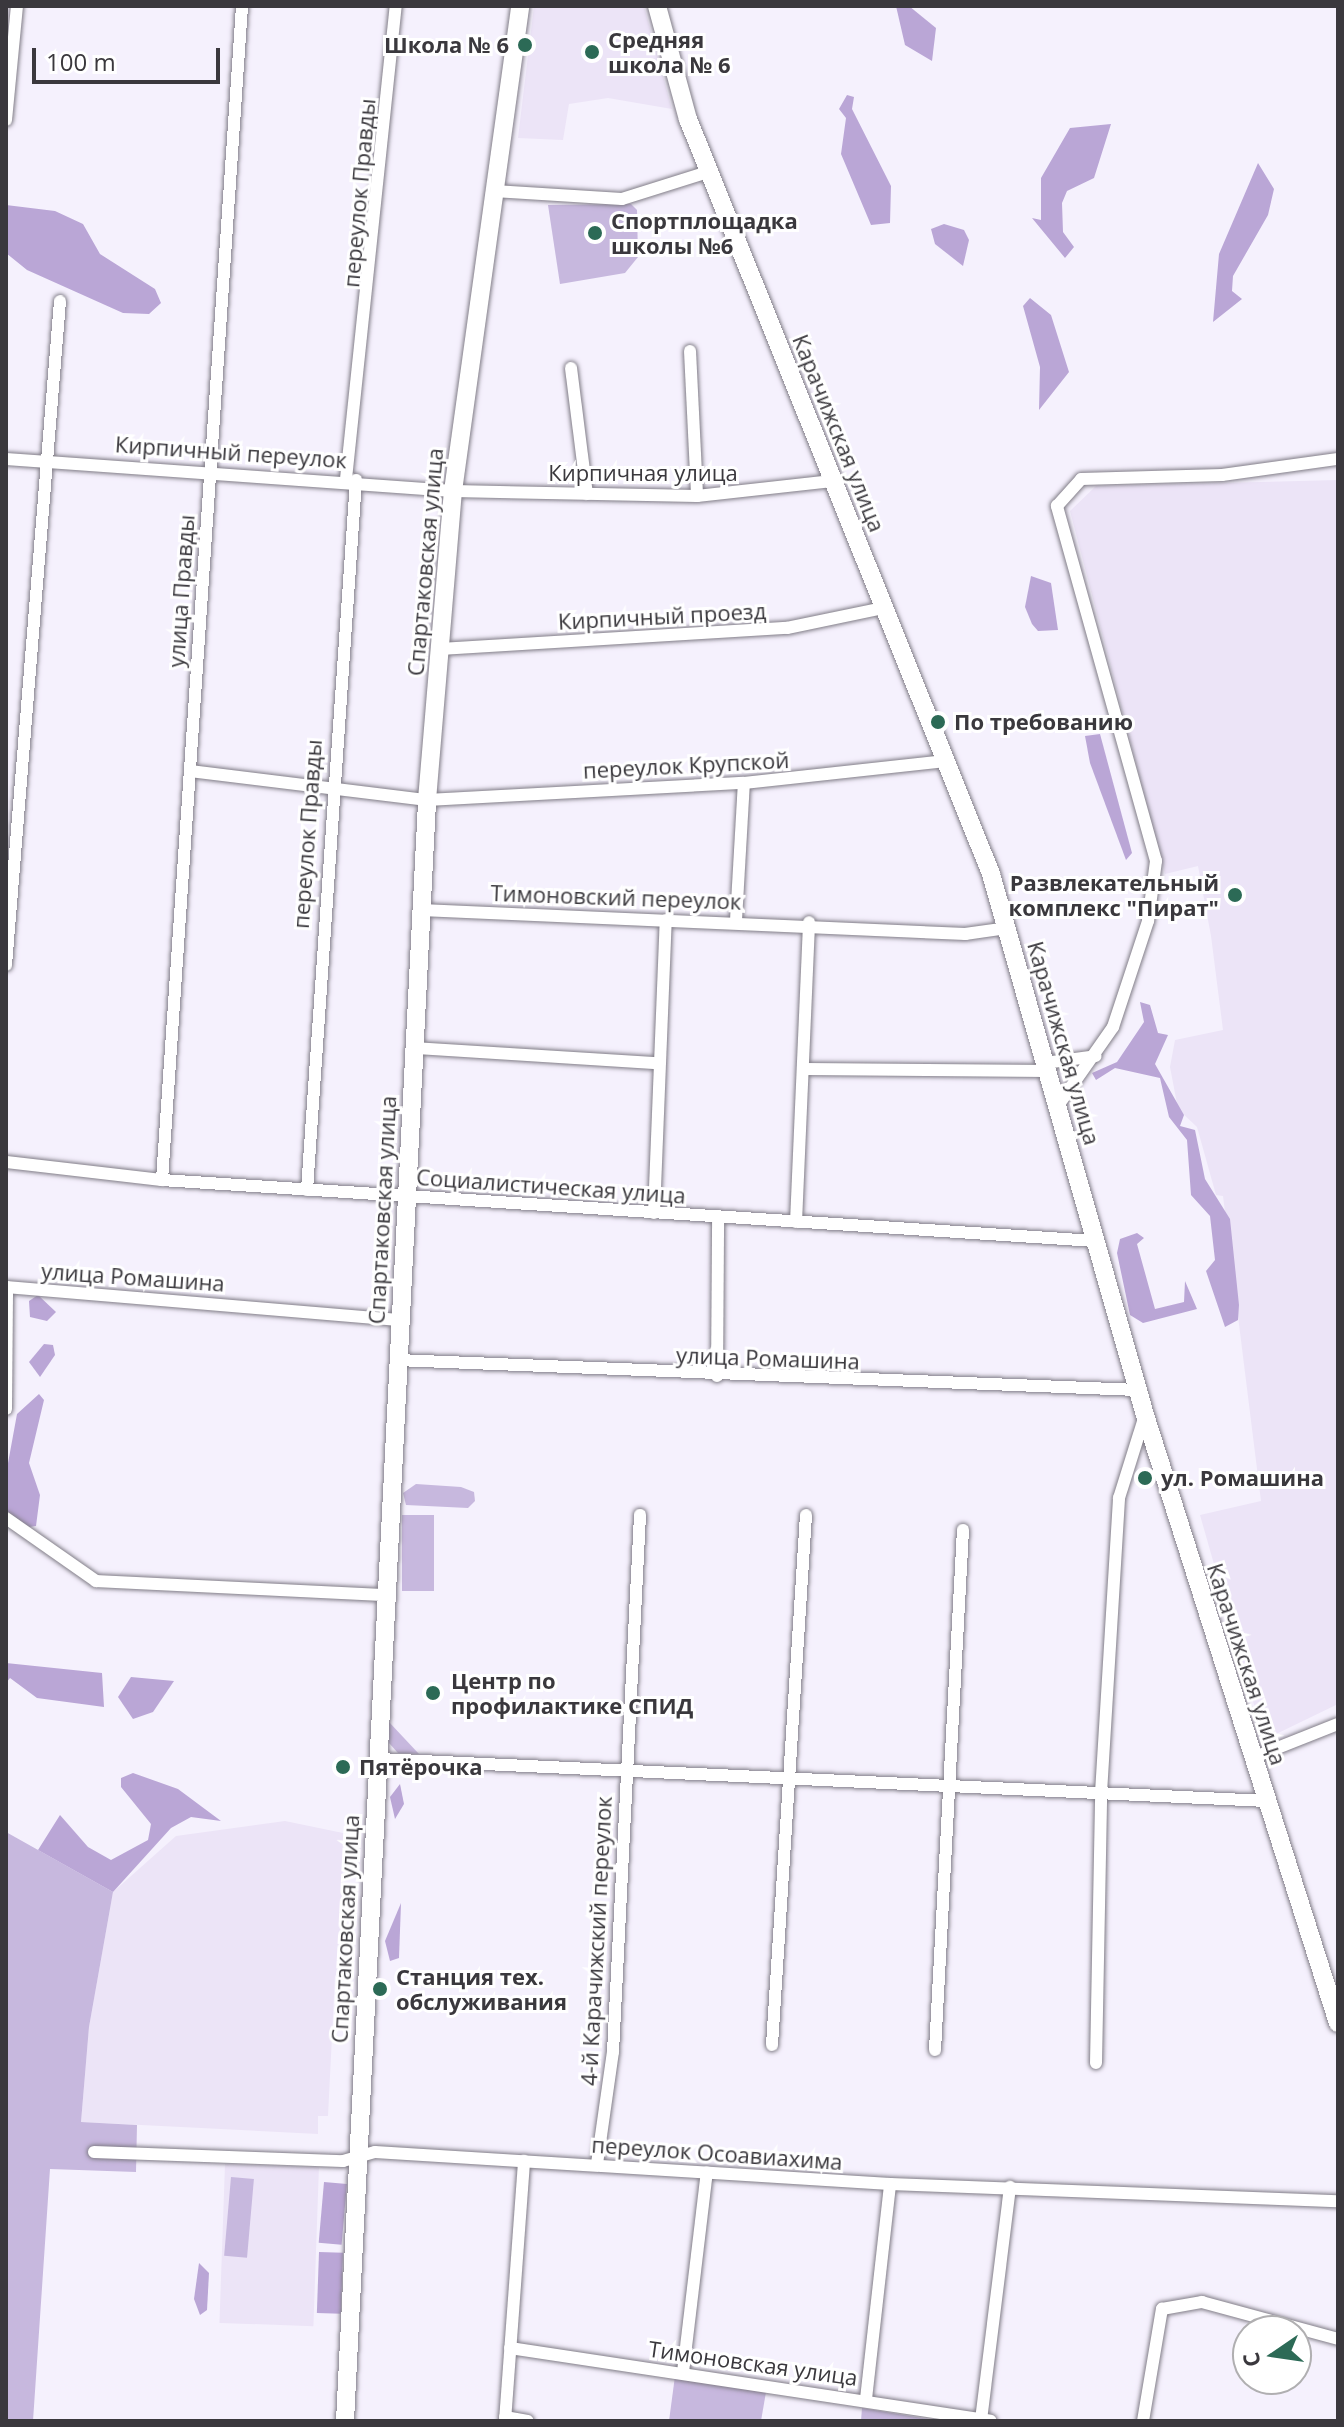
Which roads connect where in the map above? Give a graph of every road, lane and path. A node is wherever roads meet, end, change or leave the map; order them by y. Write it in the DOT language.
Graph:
graph roads {
  1 [pos="17,6"];
  2 [pos="242,6"];
  3 [pos="396,6"];
  4 [pos="520,6"];
  5 [pos="657,6"];
  6 [pos="6,120"];
  7 [pos="708,172"];
  8 [pos="494,191"];
  9 [pos="60,301"];
  10 [pos="690,351"];
  11 [pos="571,368"];
  12 [pos="6,459"];
  13 [pos="1338,459"];
  14 [pos="50,462"];
  15 [pos="209,468"];
  16 [pos="351,480"];
  17 [pos="832,481"];
  18 [pos="453,491"];
  19 [pos="587,494"];
  20 [pos="697,496"];
  21 [pos="884,608"];
  22 [pos="440,649"];
  23 [pos="946,761"];
  24 [pos="190,771"];
  25 [pos="6,775"];
  26 [pos="22,777"];
  27 [pos="744,783"];
  28 [pos="329,787"];
  29 [pos="427,800"];
  30 [pos="421,910"];
  31 [pos="666,920"];
  32 [pos="736,920"];
  33 [pos="809,922"];
  34 [pos="1007,928"];
  35 [pos="6,965"];
  36 [pos="415,1048"];
  37 [pos="1096,1056"];
  38 [pos="656,1063"];
  39 [pos="1047,1067"];
  40 [pos="805,1069"];
  41 [pos="1057,1107"];
  42 [pos="6,1162"];
  43 [pos="162,1180"];
  44 [pos="307,1190"];
  45 [pos="406,1197"];
  46 [pos="654,1213"];
  47 [pos="718,1218"];
  48 [pos="796,1222"];
  49 [pos="1094,1241"];
  50 [pos="7,1287"];
  51 [pos="399,1320"];
  52 [pos="397,1360"];
  53 [pos="717,1376"];
  54 [pos="1139,1390"];
  55 [pos="6,1409"];
  56 [pos="1145,1415"];
  57 [pos="640,1515"];
  58 [pos="806,1515"];
  59 [pos="6,1518"];
  60 [pos="963,1530"];
  61 [pos="387,1595"];
  62 [pos="1338,1724"];
  63 [pos="1252,1758"];
  64 [pos="379,1759"];
  65 [pos="625,1768"];
  66 [pos="790,1777"];
  67 [pos="947,1785"];
  68 [pos="1101,1793"];
  69 [pos="1266,1801"];
  70 [pos="1338,2023"];
  71 [pos="772,2045"];
  72 [pos="935,2050"];
  73 [pos="1096,2063"];
  74 [pos="94,2152"];
  75 [pos="357,2156"];
  76 [pos="524,2161"];
  77 [pos="597,2164"];
  78 [pos="707,2172"];
  79 [pos="890,2184"];
  80 [pos="1010,2187"];
  81 [pos="1338,2201"];
  82 [pos="1338,2339"];
  83 [pos="510,2348"];
  84 [pos="683,2372"];
  85 [pos="866,2399"];
  86 [pos="505,2419"];
  87 [pos="986,2420"];
  88 [pos="345,2421"];
  89 [pos="528,2421"];
  90 [pos="1143,2421"];
  1 -- 6 [label="street"];
  2 -- 15 [label="street, улица Правды"];
  3 -- 16 [label="street, переулок Правды"];
  4 -- 8 [label="street, Спартаковская улица"];
  5 -- 7 [label="street, Карачижская улица"];
  7 -- 8 [label="street"];
  7 -- 17 [label="street, Карачижская улица"];
  8 -- 18 [label="street, Спартаковская улица"];
  9 -- 14 [label="street"];
  10 -- 20 [label="street"];
  11 -- 19 [label="street"];
  12 -- 14 [label="street, Кирпичный переулок"];
  13 -- 37 [label="street"];
  14 -- 15 [label="street, Кирпичный переулок"];
  14 -- 26 [label="street"];
  15 -- 16 [label="street, Кирпичный переулок"];
  15 -- 24 [label="street, улица Правды"];
  16 -- 18 [label="street, Кирпичный переулок"];
  16 -- 28 [label="street, переулок Правды"];
  17 -- 20 [label="street, Кирпичная улица"];
  17 -- 21 [label="street, Карачижская улица"];
  18 -- 19 [label="street, Кирпичная улица"];
  18 -- 22 [label="street, Спартаковская улица"];
  19 -- 20 [label="street, Кирпичная улица"];
  21 -- 22 [label="street, Кирпичный проезд"];
  21 -- 23 [label="street, Карачижская улица"];
  22 -- 29 [label="street, Спартаковская улица"];
  23 -- 27 [label="street, переулок Крупской"];
  23 -- 34 [label="street, Карачижская улица"];
  24 -- 28 [label="street, переулок Крупской"];
  24 -- 43 [label="street, улица Правды"];
  25 -- 26 [label="street"];
  26 -- 35 [label="street"];
  27 -- 29 [label="street, переулок Крупской"];
  27 -- 32 [label="street"];
  28 -- 29 [label="street, переулок Крупской"];
  28 -- 44 [label="street, переулок Правды"];
  29 -- 30 [label="street, Спартаковская улица"];
  30 -- 31 [label="street, Тимоновский переулок"];
  30 -- 36 [label="street, Спартаковская улица"];
  31 -- 32 [label="street, Тимоновский переулок"];
  31 -- 38 [label="street"];
  32 -- 33 [label="street, Тимоновский переулок"];
  33 -- 34 [label="street, Тимоновский переулок"];
  33 -- 40 [label="street"];
  34 -- 39 [label="street, Карачижская улица"];
  36 -- 38 [label="street"];
  36 -- 45 [label="street, Спартаковская улица"];
  37 -- 39 [label="street"];
  37 -- 41 [label="street"];
  38 -- 46 [label="street"];
  39 -- 40 [label="street"];
  39 -- 41 [label="street, Карачижская улица"];
  40 -- 48 [label="street"];
  41 -- 49 [label="street, Карачижская улица"];
  42 -- 43 [label="street, Социалистическая улица"];
  43 -- 44 [label="street, Социалистическая улица"];
  44 -- 45 [label="street, Социалистическая улица"];
  45 -- 46 [label="street, Социалистическая улица"];
  45 -- 51 [label="street, Спартаковская улица"];
  46 -- 47 [label="street, Социалистическая улица"];
  47 -- 48 [label="street, Социалистическая улица"];
  47 -- 53 [label="street"];
  48 -- 49 [label="street, Социалистическая улица"];
  49 -- 54 [label="street, Карачижская улица"];
  50 -- 51 [label="street, улица Ромашина"];
  50 -- 55 [label="street"];
  51 -- 52 [label="street, Спартаковская улица"];
  52 -- 53 [label="street, улица Ромашина"];
  52 -- 61 [label="street, Спартаковская улица"];
  53 -- 54 [label="street, улица Ромашина"];
  54 -- 56 [label="street, Карачижская улица"];
  56 -- 63 [label="street, Карачижская улица"];
  56 -- 68 [label="street"];
  57 -- 65 [label="street, 4-й Карачижский переулок"];
  58 -- 66 [label="street"];
  59 -- 61 [label="street"];
  60 -- 67 [label="street"];
  61 -- 64 [label="street, Спартаковская улица"];
  62 -- 63 [label="street"];
  63 -- 69 [label="street, Карачижская улица"];
  64 -- 65 [label="street, 4-й Карачижский переулок"];
  64 -- 75 [label="street, Спартаковская улица"];
  65 -- 66 [label="street, 4-й Карачижский переулок"];
  65 -- 77 [label="street, 4-й Карачижский переулок"];
  66 -- 67 [label="street, 4-й Карачижский переулок"];
  66 -- 71 [label="street"];
  67 -- 68 [label="street, 4-й Карачижский переулок"];
  67 -- 72 [label="street"];
  68 -- 69 [label="street, 4-й Карачижский переулок"];
  68 -- 73 [label="street"];
  69 -- 70 [label="street, Карачижская улица"];
  74 -- 75 [label="street, переулок Осоавиахима"];
  75 -- 76 [label="street, переулок Осоавиахима"];
  75 -- 88 [label="street, Спартаковская улица"];
  76 -- 77 [label="street, переулок Осоавиахима"];
  76 -- 83 [label="street"];
  77 -- 78 [label="street, переулок Осоавиахима"];
  78 -- 79 [label="street, переулок Осоавиахима"];
  78 -- 84 [label="street"];
  79 -- 80 [label="street, переулок Осоавиахима"];
  79 -- 85 [label="street"];
  80 -- 81 [label="street, переулок Осоавиахима"];
  80 -- 87 [label="street"];
  82 -- 90 [label="street"];
  83 -- 84 [label="street, Тимоновская улица"];
  83 -- 86 [label="street"];
  84 -- 85 [label="street, Тимоновская улица"];
  85 -- 87 [label="street, Тимоновская улица"];
  86 -- 89 [label="street"];
}
